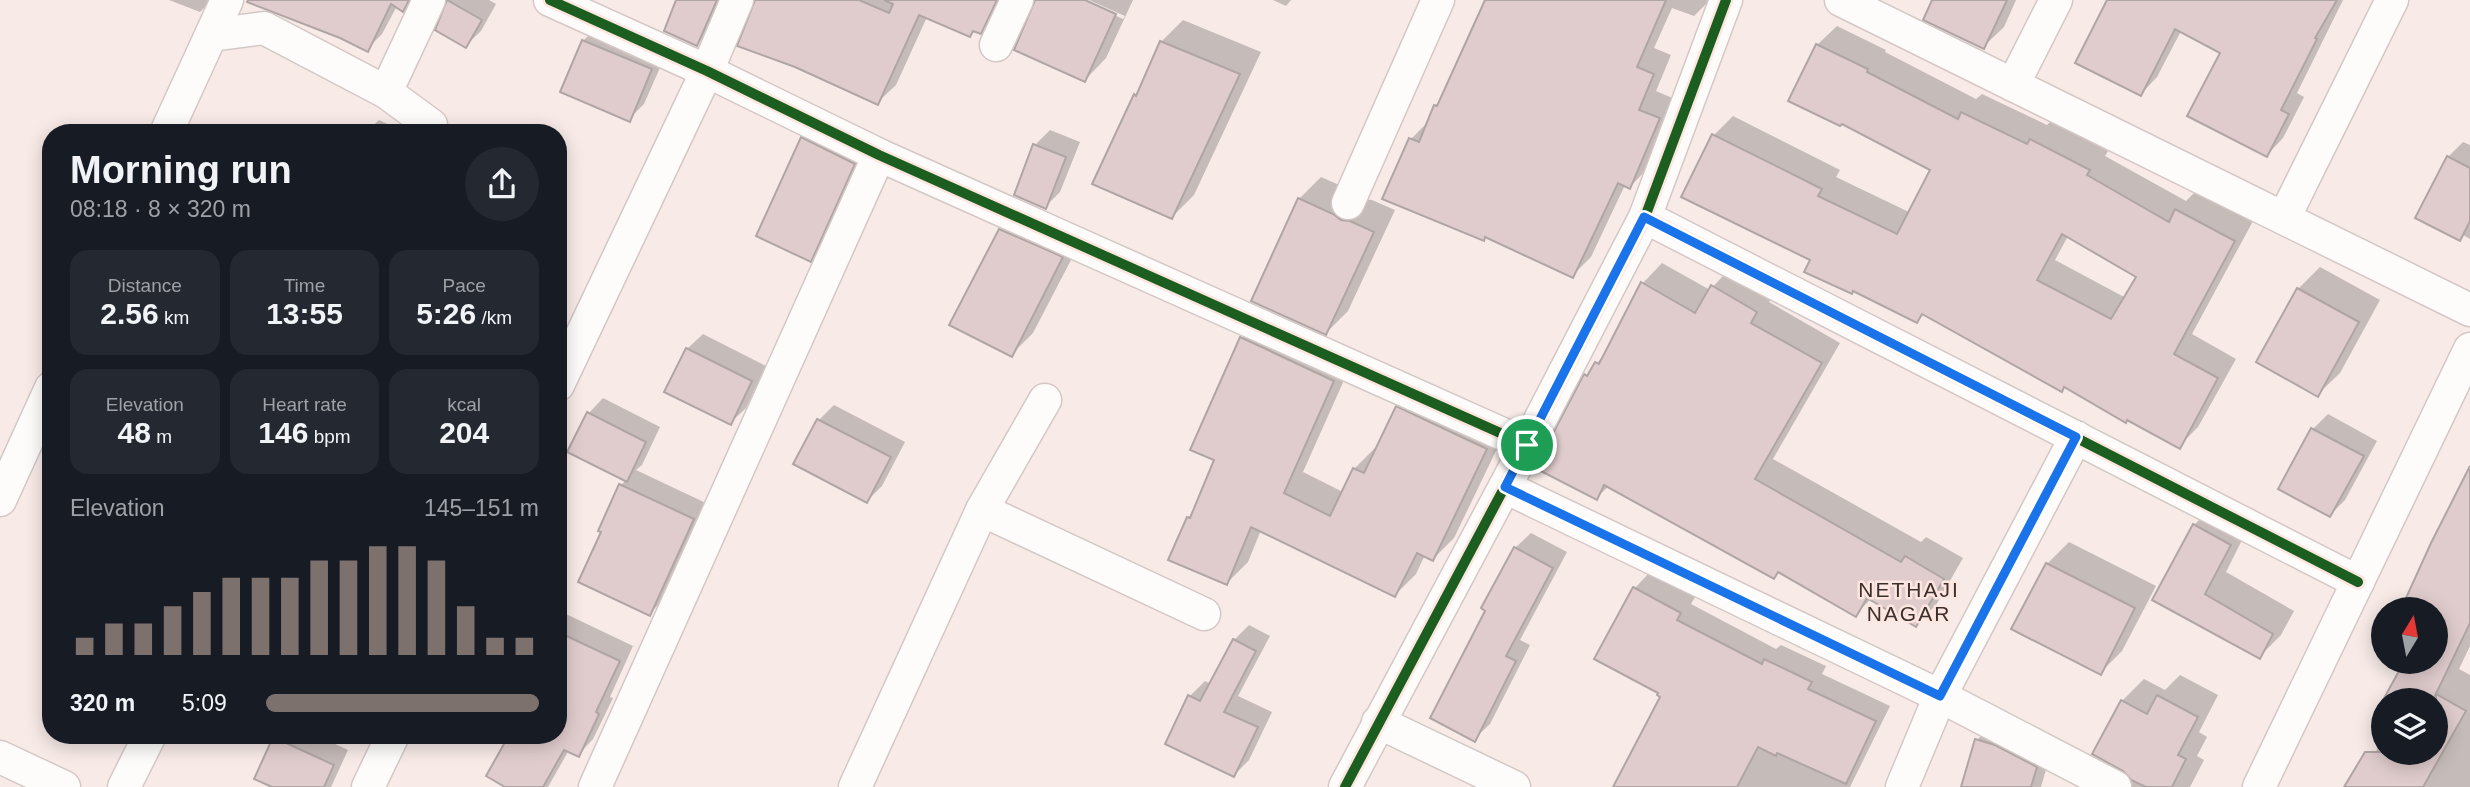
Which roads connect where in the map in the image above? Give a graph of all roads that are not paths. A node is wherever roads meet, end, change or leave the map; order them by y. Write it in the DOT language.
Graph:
graph roads {
  1 [pos="227,0"];
  2 [pos="429,0"];
  3 [pos="550,0"];
  4 [pos="737,0"];
  5 [pos="1017,0"];
  6 [pos="1438,0"];
  7 [pos="1726,0"];
  8 [pos="1841,0"];
  9 [pos="2056,0"];
  10 [pos="2392,0"];
  11 [pos="211,35"];
  12 [pos="996,45"];
  13 [pos="706,71"];
  14 [pos="2013,85"];
  15 [pos="386,92"];
  16 [pos="170,124"];
  17 [pos="430,124"];
  18 [pos="879,155"];
  19 [pos="1348,203"];
  20 [pos="1644,217"];
  21 [pos="2284,218"];
  22 [pos="2470,310"];
  23 [pos="2470,348"];
  24 [pos="567,365"];
  25 [pos="1045,400"];
  26 [pos="42,408"];
  27 [pos="2076,437"];
  28 [pos="1527,445"];
  29 [pos="1505,487"];
  30 [pos="0,500"];
  31 [pos="982,510"];
  32 [pos="2358,582"];
  33 [pos="1204,614"];
  34 [pos="1940,696"];
  35 [pos="1378,722"];
  36 [pos="146,744"];
  37 [pos="389,744"];
  38 [pos="0,757"];
  39 [pos="64,787"];
  40 [pos="124,787"];
  41 [pos="368,787"];
  42 [pos="595,787"];
  43 [pos="855,787"];
  44 [pos="1345,787"];
  45 [pos="1514,787"];
  46 [pos="1902,787"];
  47 [pos="2115,787"];
  48 [pos="2259,787"];
  1 -- 11 [label="street"];
  2 -- 15 [label="street"];
  3 -- 13 [label="street"];
  4 -- 13 [label="street"];
  5 -- 12 [label="street"];
  6 -- 19 [label="street"];
  7 -- 20 [label="street"];
  8 -- 14 [label="street"];
  9 -- 14 [label="street"];
  10 -- 21 [label="street"];
  11 -- 15 [label="street"];
  11 -- 16 [label="street"];
  13 -- 18 [label="street"];
  13 -- 24 [label="street"];
  14 -- 21 [label="street"];
  15 -- 17 [label="street"];
  18 -- 28 [label="street"];
  18 -- 42 [label="street"];
  20 -- 27 [label="street"];
  20 -- 28 [label="street"];
  21 -- 22 [label="street"];
  23 -- 32 [label="street"];
  25 -- 31 [label="street"];
  26 -- 30 [label="street"];
  27 -- 32 [label="street"];
  27 -- 34 [label="street"];
  28 -- 29 [label="street"];
  29 -- 34 [label="street"];
  29 -- 35 [label="street"];
  31 -- 33 [label="street"];
  31 -- 43 [label="street"];
  32 -- 48 [label="street"];
  34 -- 46 [label="street"];
  34 -- 47 [label="street"];
  35 -- 44 [label="street"];
  35 -- 45 [label="street"];
  36 -- 40 [label="street"];
  37 -- 41 [label="street"];
  38 -- 39 [label="street"];
}
